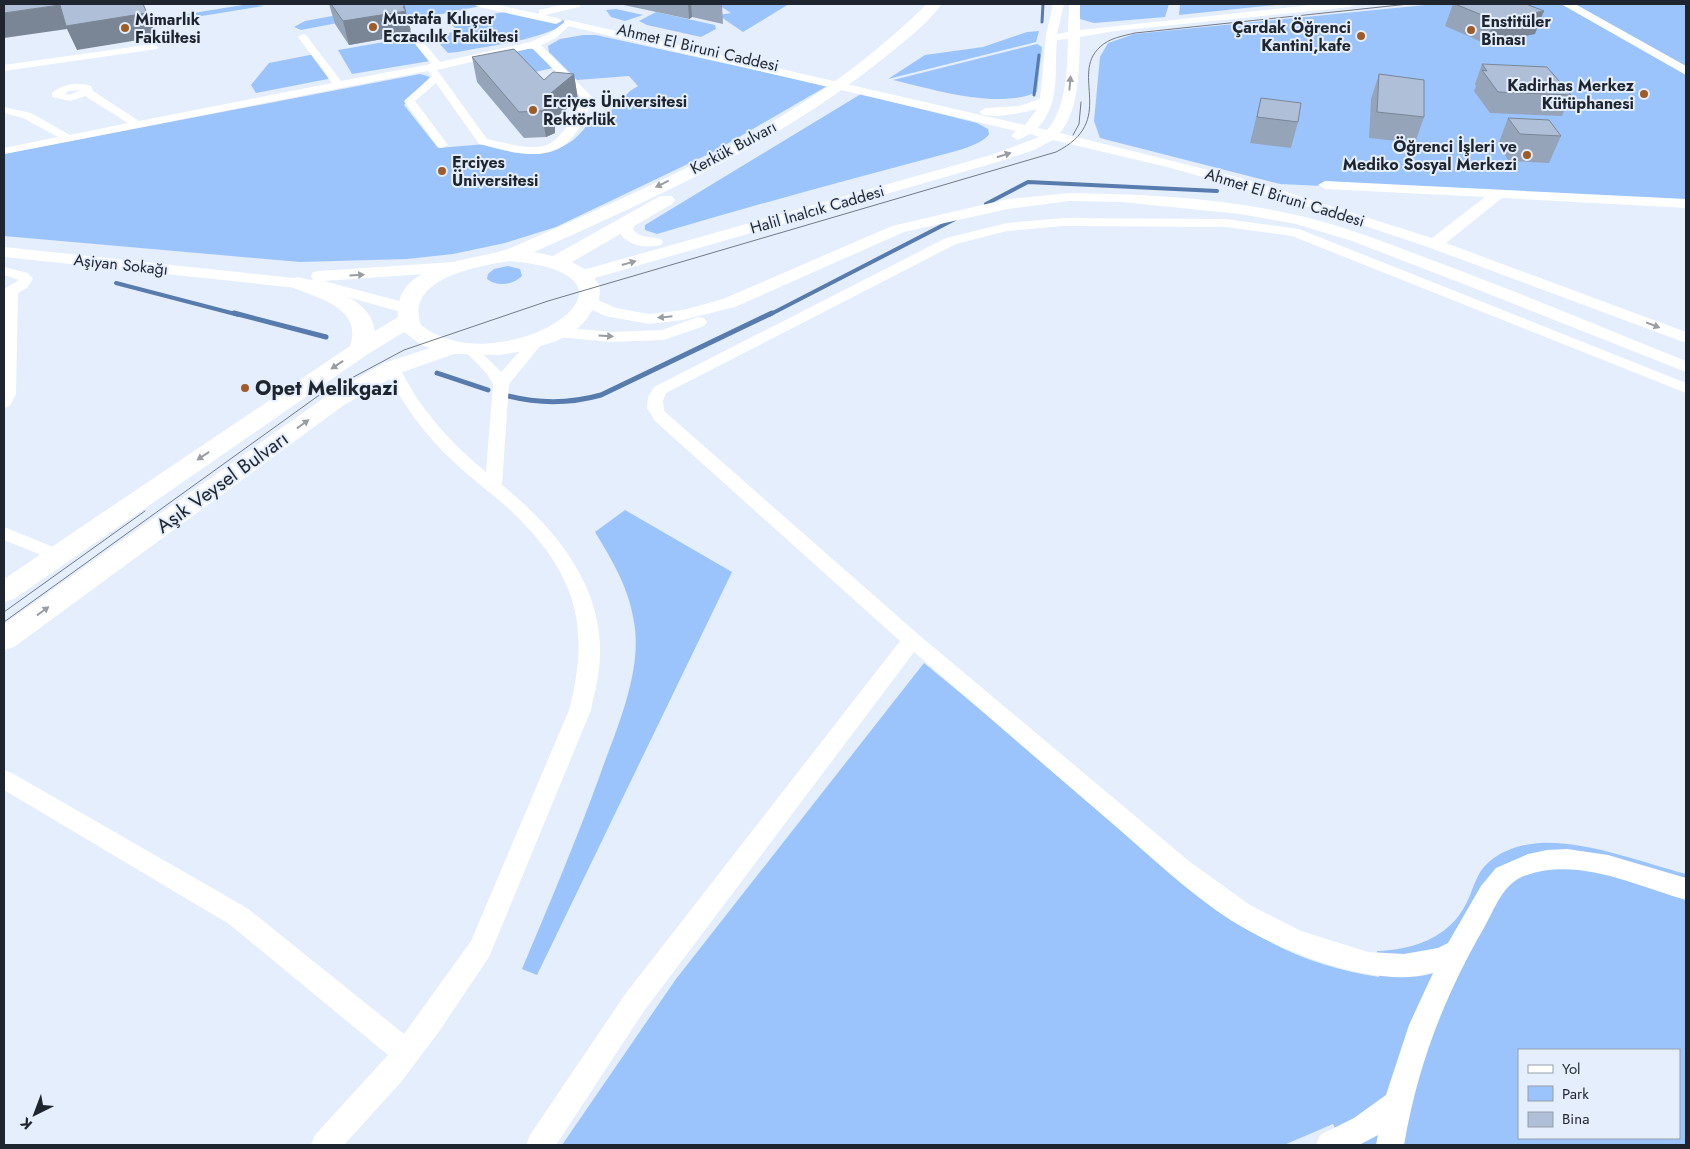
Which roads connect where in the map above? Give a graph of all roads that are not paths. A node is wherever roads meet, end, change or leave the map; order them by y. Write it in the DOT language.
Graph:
graph roads {
  1 [pos="480,4"];
  2 [pos="509,4"];
  3 [pos="579,4"];
  4 [pos="935,4"];
  5 [pos="951,4"];
  6 [pos="1058,4"];
  7 [pos="1074,4"];
  8 [pos="1350,4"];
  9 [pos="1567,4"];
  10 [pos="1582,4"];
  11 [pos="542,15"];
  12 [pos="566,20"];
  13 [pos="1074,20"];
  14 [pos="1132,26"];
  15 [pos="599,31"];
  16 [pos="1074,34"];
  17 [pos="303,37"];
  18 [pos="541,38"];
  19 [pos="1051,38"];
  20 [pos="417,40"];
  21 [pos="153,47"];
  22 [pos="1072,54"];
  23 [pos="1686,62"];
  24 [pos="49,63"];
  25 [pos="4,68"];
  26 [pos="436,71"];
  27 [pos="1686,71"];
  28 [pos="4,76"];
  29 [pos="817,78"];
  30 [pos="339,86"];
  31 [pos="87,92"];
  32 [pos="1048,101"];
  33 [pos="4,110"];
  34 [pos="985,116"];
  35 [pos="138,125"];
  36 [pos="1032,127"];
  37 [pos="1052,132"];
  38 [pos="68,138"];
  39 [pos="998,141"];
  40 [pos="442,145"];
  41 [pos="4,151"];
  42 [pos="1325,186"];
  43 [pos="1497,195"];
  44 [pos="1686,203"];
  45 [pos="628,222"];
  46 [pos="655,242"];
  47 [pos="1438,242"];
  48 [pos="11,253"];
  49 [pos="510,255"];
  50 [pos="4,263"];
  51 [pos="453,267"];
  52 [pos="570,268"];
  53 [pos="4,271"];
  54 [pos="238,276"];
  55 [pos="298,284"];
  56 [pos="7,293"];
  57 [pos="589,301"];
  58 [pos="729,303"];
  59 [pos="408,314"];
  60 [pos="1686,325"];
  61 [pos="557,332"];
  62 [pos="1686,338"];
  63 [pos="538,340"];
  64 [pos="462,348"];
  65 [pos="360,349"];
  66 [pos="1686,367"];
  67 [pos="392,368"];
  68 [pos="501,384"];
  69 [pos="1686,388"];
  70 [pos="4,403"];
  71 [pos="493,487"];
  72 [pos="4,533"];
  73 [pos="56,555"];
  74 [pos="4,592"];
  75 [pos="4,640"];
  76 [pos="912,640"];
  77 [pos="4,779"];
  78 [pos="1686,889"];
  79 [pos="1458,951"];
  80 [pos="406,1053"];
  81 [pos="1398,1104"];
  82 [pos="326,1145"];
  83 [pos="540,1145"];
  84 [pos="1330,1145"];
  85 [pos="1390,1145"];
  1 -- 11 [label="street, Ahmet El Biruni Caddesi"];
  2 -- 11 [label="street, Ahmet El Biruni Caddesi"];
  3 -- 11 [label="street"];
  3 -- 12 [label="street"];
  4 -- 49 [label="main road, Kerkük Bulvarı, one-way"];
  5 -- 45 [label="main road, Kerkük Bulvarı"];
  6 -- 19 [label="street"];
  7 -- 13 [label="street"];
  8 -- 14 [label="street"];
  9 -- 27 [label="street"];
  10 -- 23 [label="street"];
  11 -- 12 [label="street, Ahmet El Biruni Caddesi"];
  11 -- 18 [label="street"];
  12 -- 15 [label="street, Ahmet El Biruni Caddesi"];
  12 -- 18 [label="street"];
  12 -- 29 [label="street, Ahmet El Biruni Caddesi"];
  13 -- 14 [label="street"];
  13 -- 16 [label="street"];
  14 -- 16 [label="street"];
  14 -- 22 [label="street"];
  15 -- 18 [label="street"];
  15 -- 29 [label="street, Ahmet El Biruni Caddesi"];
  16 -- 19 [label="street"];
  16 -- 22 [label="street"];
  17 -- 30 [label="street"];
  18 -- 26 [label="street"];
  18 -- 26 [label="street"];
  19 -- 32 [label="street"];
  20 -- 26 [label="street"];
  21 -- 24 [label="street"];
  37 -- 22 [label="street, one-way"];
  24 -- 25 [label="street"];
  24 -- 28 [label="street"];
  26 -- 30 [label="street"];
  26 -- 40 [label="street"];
  29 -- 34 [label="street, Ahmet El Biruni Caddesi"];
  30 -- 35 [label="street"];
  31 -- 35 [label="street"];
  32 -- 34 [label="street"];
  32 -- 36 [label="street"];
  33 -- 38 [label="street"];
  34 -- 36 [label="street, Ahmet El Biruni Caddesi"];
  34 -- 39 [label="street"];
  35 -- 38 [label="street"];
  36 -- 37 [label="street, Ahmet El Biruni Caddesi"];
  36 -- 39 [label="street, Halil İnalcık Caddesi"];
  37 -- 47 [label="street, Ahmet El Biruni Caddesi"];
  52 -- 37 [label="street, Halil İnalcık Caddesi, one-way"];
  38 -- 41 [label="street"];
  39 -- 46 [label="street, Halil İnalcık Caddesi"];
  42 -- 43 [label="street"];
  43 -- 44 [label="street"];
  43 -- 47 [label="street"];
  45 -- 46 [label="street"];
  45 -- 52 [label="main road, Kerkük Bulvarı"];
  46 -- 52 [label="street, Halil İnalcık Caddesi"];
  47 -- 60 [label="street, Ahmet El Biruni Caddesi"];
  47 -- 62 [label="street, Ahmet El Biruni Caddesi, one-way"];
  48 -- 50 [label="street"];
  48 -- 54 [label="street, Aşiyan Sokağı"];
  49 -- 51 [label="main road"];
  49 -- 52 [label="main road"];
  54 -- 51 [label="street, Aşiyan Sokağı, one-way"];
  51 -- 59 [label="main road"];
  52 -- 57 [label="main road"];
  53 -- 56 [label="street"];
  54 -- 55 [label="street, Aşiyan Sokağı"];
  55 -- 59 [label="street, Aşiyan Sokağı"];
  55 -- 65 [label="main road"];
  56 -- 70 [label="street"];
  58 -- 57 [label="street, one-way"];
  57 -- 61 [label="main road"];
  61 -- 58 [label="street, one-way"];
  58 -- 66 [label="street"];
  59 -- 64 [label="main road"];
  59 -- 65 [label="main road, Aşık Veysel Bulvarı"];
  61 -- 63 [label="main road"];
  63 -- 64 [label="main road"];
  63 -- 68 [label="street"];
  64 -- 67 [label="main road, Aşık Veysel Bulvarı"];
  64 -- 68 [label="street"];
  65 -- 73 [label="main road, Aşık Veysel Bulvarı, one-way"];
  67 -- 71 [label="street"];
  75 -- 67 [label="main road, Aşık Veysel Bulvarı, one-way"];
  68 -- 71 [label="street"];
  69 -- 76 [label="street"];
  71 -- 80 [label="street"];
  72 -- 73 [label="street"];
  73 -- 74 [label="main road, Aşık Veysel Bulvarı"];
  76 -- 79 [label="street"];
  76 -- 83 [label="street"];
  77 -- 80 [label="street"];
  78 -- 79 [label="street"];
  79 -- 81 [label="street"];
  80 -- 82 [label="street"];
  81 -- 84 [label="street"];
  81 -- 85 [label="street"];
}
